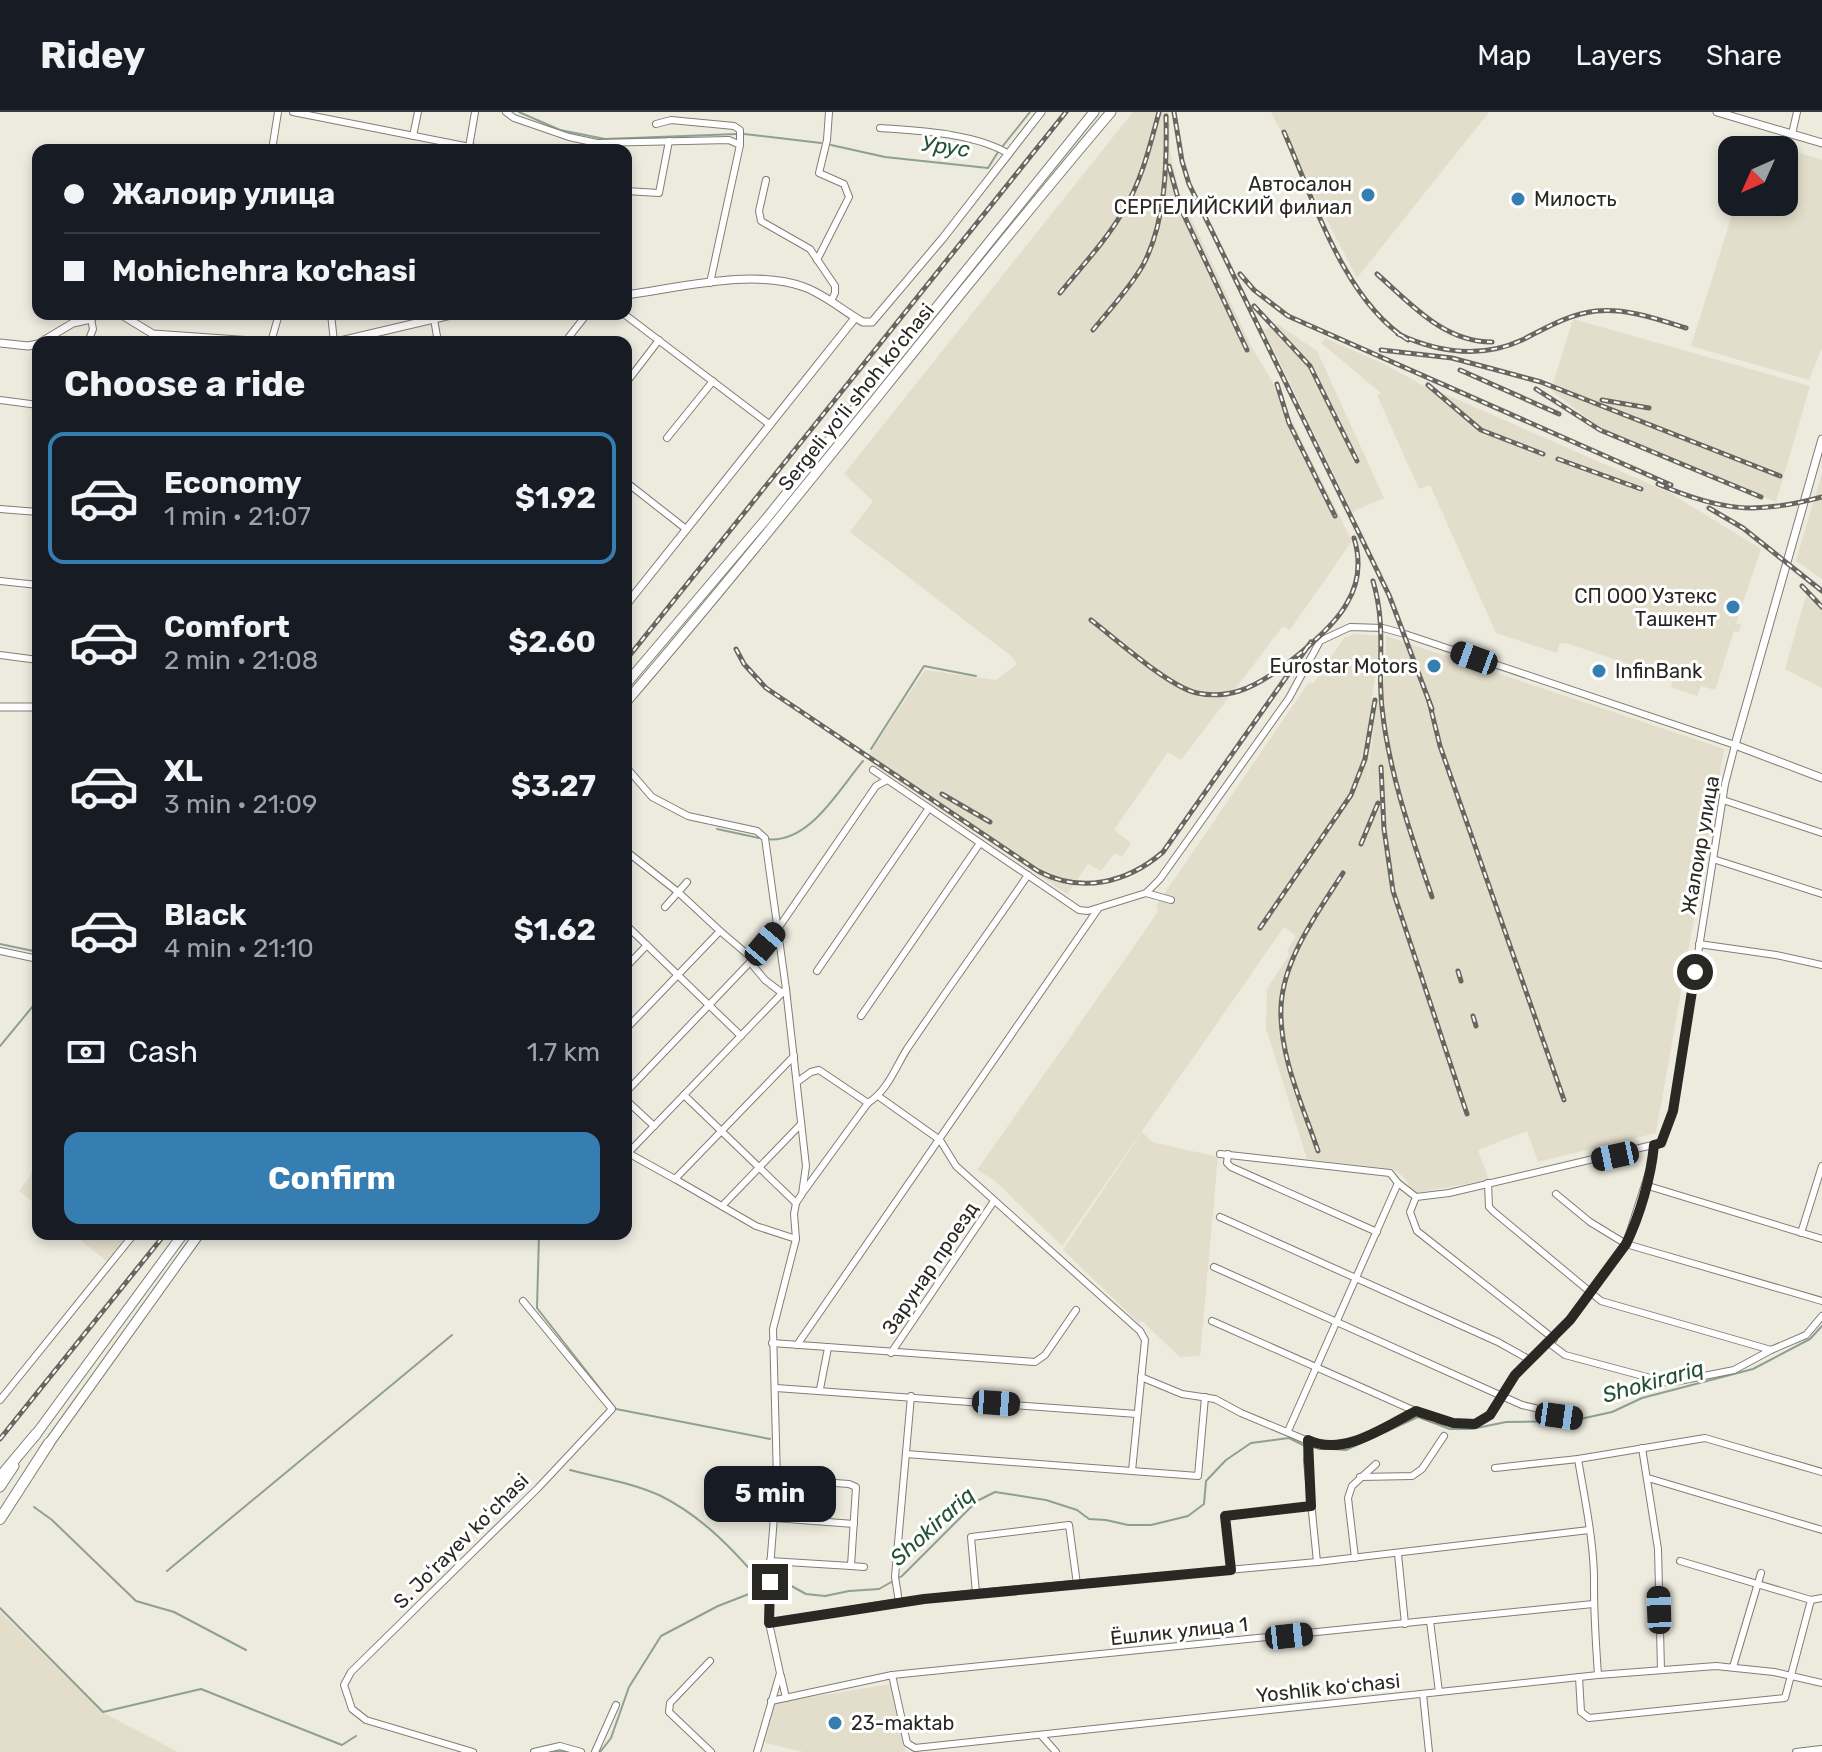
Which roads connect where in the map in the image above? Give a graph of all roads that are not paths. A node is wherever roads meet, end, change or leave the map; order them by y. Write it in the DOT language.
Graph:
graph roads {
  1 [pos="278,112"];
  2 [pos="293,112"];
  3 [pos="418,112"];
  4 [pos="475,112"];
  5 [pos="506,112"];
  6 [pos="695,112"];
  7 [pos="829,112"];
  8 [pos="1041,112"];
  9 [pos="1094,112"];
  10 [pos="1111,112"];
  11 [pos="1717,112"];
  12 [pos="1797,112"];
  13 [pos="312,114"];
  14 [pos="694,122"];
  15 [pos="656,124"];
  16 [pos="880,128"];
  17 [pos="1792,134"];
  18 [pos="413,136"];
  19 [pos="740,138"];
  20 [pos="669,141"];
  21 [pos="1822,143"];
  22 [pos="273,144"];
  23 [pos="454,144"];
  24 [pos="470,144"];
  25 [pos="1003,150"];
  26 [pos="766,180"];
  27 [pos="632,191"];
  28 [pos="817,260"];
  29 [pos="710,283"];
  30 [pos="632,294"];
  31 [pos="831,301"];
  32 [pos="855,318"];
  33 [pos="82,320"];
  34 [pos="130,320"];
  35 [pos="429,320"];
  36 [pos="582,320"];
  37 [pos="632,320"];
  38 [pos="377,331"];
  39 [pos="52,336"];
  40 [pos="182,336"];
  41 [pos="358,336"];
  42 [pos="378,336"];
  43 [pos="570,336"];
  44 [pos="659,340"];
  45 [pos="0,343"];
  46 [pos="32,345"];
  47 [pos="632,375"];
  48 [pos="713,381"];
  49 [pos="0,400"];
  50 [pos="32,404"];
  51 [pos="769,424"];
  52 [pos="667,438"];
  53 [pos="1822,439"];
  54 [pos="632,487"];
  55 [pos="0,509"];
  56 [pos="32,512"];
  57 [pos="686,529"];
  58 [pos="0,581"];
  59 [pos="32,584"];
  60 [pos="632,597"];
  61 [pos="0,655"];
  62 [pos="32,659"];
  63 [pos="632,677"];
  64 [pos="632,695"];
  65 [pos="0,707"];
  66 [pos="32,707"];
  67 [pos="1735,745"];
  68 [pos="873,770"];
  69 [pos="632,774"];
  70 [pos="1822,778"];
  71 [pos="887,780"];
  72 [pos="1723,800"];
  73 [pos="929,808"];
  74 [pos="1822,833"];
  75 [pos="980,843"];
  76 [pos="632,856"];
  77 [pos="1713,859"];
  78 [pos="1028,875"];
  79 [pos="687,882"];
  80 [pos="678,892"];
  81 [pos="1146,893"];
  82 [pos="1822,894"];
  83 [pos="1171,900"];
  84 [pos="665,907"];
  85 [pos="1098,909"];
  86 [pos="777,930"];
  87 [pos="632,931"];
  88 [pos="720,931"];
  89 [pos="1699,944"];
  90 [pos="647,945"];
  91 [pos="0,951"];
  92 [pos="32,958"];
  93 [pos="751,960"];
  94 [pos="632,961"];
  95 [pos="1822,965"];
  96 [pos="817,971"];
  97 [pos="678,975"];
  98 [pos="784,991"];
  99 [pos="709,1005"];
  100 [pos="861,1016"];
  101 [pos="632,1023"];
  102 [pos="741,1036"];
  103 [pos="794,1056"];
  104 [pos="797,1082"];
  105 [pos="632,1086"];
  106 [pos="684,1095"];
  107 [pos="878,1096"];
  108 [pos="868,1103"];
  109 [pos="632,1106"];
  110 [pos="801,1124"];
  111 [pos="654,1126"];
  112 [pos="721,1131"];
  113 [pos="940,1140"];
  114 [pos="1654,1145"];
  115 [pos="632,1149"];
  116 [pos="632,1155"];
  117 [pos="1822,1166"];
  118 [pos="759,1168"];
  119 [pos="675,1179"];
  120 [pos="1398,1183"];
  121 [pos="1488,1183"];
  122 [pos="1645,1185"];
  123 [pos="802,1194"];
  124 [pos="1556,1194"];
  125 [pos="1416,1197"];
  126 [pos="994,1201"];
  127 [pos="796,1203"];
  128 [pos="722,1206"];
  129 [pos="1220,1217"];
  130 [pos="1377,1232"];
  131 [pos="1801,1233"];
  132 [pos="796,1239"];
  133 [pos="1822,1239"];
  134 [pos="129,1240"];
  135 [pos="179,1240"];
  136 [pos="195,1240"];
  137 [pos="1626,1244"];
  138 [pos="1214,1267"];
  139 [pos="1355,1277"];
  140 [pos="1590,1292"];
  141 [pos="523,1301"];
  142 [pos="1822,1301"];
  143 [pos="1076,1310"];
  144 [pos="1822,1316"];
  145 [pos="1212,1321"];
  146 [pos="1336,1321"];
  147 [pos="1551,1341"];
  148 [pos="772,1343"];
  149 [pos="797,1345"];
  150 [pos="828,1348"];
  151 [pos="1771,1350"];
  152 [pos="891,1353"];
  153 [pos="1530,1360"];
  154 [pos="1316,1367"];
  155 [pos="1141,1377"];
  156 [pos="776,1388"];
  157 [pos="820,1389"];
  158 [pos="911,1396"];
  159 [pos="1502,1396"];
  160 [pos="1205,1397"];
  161 [pos="0,1400"];
  162 [pos="1416,1411"];
  163 [pos="1137,1414"];
  164 [pos="1577,1418"];
  165 [pos="1288,1431"];
  166 [pos="36,1434"];
  167 [pos="1444,1436"];
  168 [pos="49,1443"];
  169 [pos="1308,1446"];
  170 [pos="1642,1448"];
  171 [pos="906,1454"];
  172 [pos="1578,1459"];
  173 [pos="1376,1464"];
  174 [pos="1495,1468"];
  175 [pos="1132,1471"];
  176 [pos="1822,1472"];
  177 [pos="0,1477"];
  178 [pos="1360,1477"];
  179 [pos="1648,1478"];
  180 [pos="777,1479"];
  181 [pos="0,1487"];
  182 [pos="1311,1506"];
  183 [pos="0,1509"];
  184 [pos="774,1518"];
  185 [pos="0,1519"];
  186 [pos="854,1524"];
  187 [pos="1589,1530"];
  188 [pos="1822,1530"];
  189 [pos="1398,1554"];
  190 [pos="1355,1558"];
  191 [pos="770,1561"];
  192 [pos="1680,1561"];
  193 [pos="1317,1562"];
  194 [pos="851,1566"];
  195 [pos="864,1567"];
  196 [pos="1231,1570"];
  197 [pos="1761,1573"];
  198 [pos="1077,1584"];
  199 [pos="1757,1585"];
  200 [pos="976,1593"];
  201 [pos="1822,1598"];
  202 [pos="1811,1600"];
  203 [pos="899,1602"];
  204 [pos="1593,1604"];
  205 [pos="1430,1621"];
  206 [pos="769,1623"];
  207 [pos="1405,1624"];
  208 [pos="710,1661"];
  209 [pos="1733,1667"];
  210 [pos="1661,1670"];
  211 [pos="780,1673"];
  212 [pos="892,1675"];
  213 [pos="1598,1675"];
  214 [pos="1789,1676"];
  215 [pos="1579,1677"];
  216 [pos="1822,1683"];
  217 [pos="1439,1692"];
  218 [pos="1423,1694"];
  219 [pos="786,1698"];
  220 [pos="771,1701"];
  221 [pos="616,1705"];
  222 [pos="1041,1735"];
  223 [pos="936,1749"];
  224 [pos="1821,1749"];
  225 [pos="598,1751"];
  226 [pos="473,1752"];
  227 [pos="534,1752"];
  228 [pos="581,1752"];
  229 [pos="711,1752"];
  230 [pos="757,1752"];
  231 [pos="1056,1752"];
  232 [pos="1429,1752"];
  233 [pos="1796,1752"];
  1 -- 22 [label="street"];
  2 -- 13 [label="street"];
  3 -- 18 [label="street"];
  4 -- 24 [label="street"];
  5 -- 20 [label="street"];
  6 -- 14 [label="street"];
  7 -- 28 [label="street"];
  8 -- 25 [label="street"];
  9 -- 63 [label="main road, Sergeli yo‘li shoh ko‘chasi"];
  10 -- 64 [label="main road, Sergeli yo‘li shoh ko‘chasi"];
  11 -- 17 [label="street"];
  12 -- 17 [label="street"];
  13 -- 18 [label="street"];
  14 -- 15 [label="street"];
  14 -- 19 [label="street"];
  16 -- 25 [label="street"];
  17 -- 21 [label="street"];
  18 -- 23 [label="street"];
  19 -- 20 [label="street"];
  19 -- 29 [label="street"];
  20 -- 27 [label="street"];
  25 -- 32 [label="street"];
  26 -- 28 [label="street"];
  28 -- 31 [label="street"];
  29 -- 30 [label="street"];
  29 -- 31 [label="street"];
  31 -- 32 [label="street"];
  32 -- 51 [label="street"];
  33 -- 39 [label="street"];
  34 -- 40 [label="street"];
  35 -- 38 [label="street"];
  36 -- 43 [label="street"];
  37 -- 44 [label="street"];
  38 -- 41 [label="street"];
  38 -- 42 [label="street"];
  44 -- 47 [label="street"];
  44 -- 48 [label="street"];
  45 -- 46 [label="street"];
  48 -- 51 [label="street"];
  48 -- 52 [label="street"];
  49 -- 50 [label="street"];
  51 -- 57 [label="street"];
  53 -- 67 [label="street, Жалоир улица"];
  54 -- 57 [label="street"];
  55 -- 56 [label="street"];
  57 -- 60 [label="street"];
  58 -- 59 [label="street"];
  61 -- 62 [label="street"];
  65 -- 66 [label="street"];
  67 -- 70 [label="street"];
  67 -- 72 [label="street, Жалоир улица"];
  67 -- 81 [label="street"];
  68 -- 71 [label="street"];
  69 -- 86 [label="street"];
  71 -- 73 [label="street"];
  71 -- 86 [label="street"];
  72 -- 74 [label="street"];
  72 -- 77 [label="street, Жалоир улица"];
  73 -- 75 [label="street"];
  73 -- 96 [label="street"];
  75 -- 78 [label="street"];
  75 -- 100 [label="street"];
  76 -- 80 [label="street"];
  77 -- 82 [label="street"];
  77 -- 89 [label="street, Жалоир улица"];
  78 -- 85 [label="street"];
  78 -- 107 [label="street"];
  79 -- 80 [label="street"];
  80 -- 84 [label="street"];
  80 -- 88 [label="street"];
  81 -- 83 [label="street"];
  81 -- 85 [label="street"];
  85 -- 113 [label="street"];
  86 -- 93 [label="street"];
  86 -- 98 [label="street"];
  87 -- 90 [label="street"];
  88 -- 93 [label="street"];
  88 -- 97 [label="street"];
  89 -- 95 [label="street"];
  89 -- 114 [label="street, Жалоир улица"];
  90 -- 94 [label="street"];
  90 -- 97 [label="street"];
  91 -- 92 [label="street"];
  93 -- 98 [label="street"];
  93 -- 99 [label="street"];
  97 -- 99 [label="street"];
  97 -- 101 [label="street"];
  98 -- 102 [label="street"];
  98 -- 103 [label="street"];
  99 -- 102 [label="street"];
  99 -- 105 [label="street"];
  102 -- 106 [label="street"];
  103 -- 104 [label="street"];
  103 -- 112 [label="street"];
  104 -- 108 [label="street"];
  104 -- 110 [label="street"];
  106 -- 111 [label="street"];
  106 -- 112 [label="street"];
  107 -- 108 [label="street"];
  107 -- 113 [label="street"];
  108 -- 123 [label="street"];
  109 -- 111 [label="street"];
  110 -- 118 [label="street"];
  110 -- 123 [label="street"];
  111 -- 115 [label="street"];
  112 -- 118 [label="street"];
  112 -- 119 [label="street"];
  113 -- 126 [label="street"];
  113 -- 149 [label="street"];
  114 -- 121 [label="street"];
  114 -- 122 [label="street, Жалоир улица"];
  116 -- 119 [label="street"];
  117 -- 131 [label="street"];
  118 -- 127 [label="street"];
  118 -- 128 [label="street"];
  119 -- 128 [label="street"];
  120 -- 125 [label="street"];
  120 -- 130 [label="street"];
  120 -- 130 [label="street"];
  121 -- 125 [label="street"];
  121 -- 140 [label="street"];
  122 -- 131 [label="street"];
  122 -- 137 [label="street, Жалоир улица"];
  123 -- 127 [label="street"];
  124 -- 137 [label="street"];
  125 -- 147 [label="street"];
  126 -- 152 [label="street, Зарунар проезд"];
  126 -- 155 [label="street"];
  127 -- 132 [label="street"];
  128 -- 132 [label="street"];
  129 -- 139 [label="street"];
  130 -- 139 [label="street"];
  131 -- 133 [label="street"];
  132 -- 148 [label="street"];
  134 -- 161 [label="street"];
  135 -- 166 [label="main road"];
  136 -- 168 [label="main road"];
  137 -- 140 [label="street, Жалоир улица"];
  137 -- 142 [label="street"];
  138 -- 146 [label="street"];
  139 -- 146 [label="street"];
  139 -- 153 [label="street"];
  140 -- 147 [label="street, Жалоир улица"];
  140 -- 151 [label="street"];
  141 -- 226 [label="street, S. Joʻrayev koʻchasi"];
  143 -- 152 [label="street"];
  144 -- 151 [label="street"];
  145 -- 154 [label="street"];
  146 -- 154 [label="street"];
  146 -- 159 [label="street"];
  147 -- 151 [label="street"];
  147 -- 153 [label="street, Жалоир улица"];
  148 -- 149 [label="street"];
  148 -- 156 [label="street"];
  149 -- 150 [label="street"];
  150 -- 152 [label="street"];
  150 -- 157 [label="street"];
  153 -- 159 [label="street, Жалоир улица"];
  154 -- 162 [label="street"];
  154 -- 165 [label="street"];
  155 -- 160 [label="street"];
  155 -- 163 [label="street"];
  156 -- 157 [label="street"];
  156 -- 180 [label="street"];
  157 -- 158 [label="street"];
  158 -- 163 [label="street"];
  158 -- 171 [label="street"];
  159 -- 162 [label="street, Жалоир улица"];
  159 -- 164 [label="street"];
  160 -- 165 [label="street"];
  160 -- 175 [label="street"];
  162 -- 169 [label="street"];
  163 -- 175 [label="street"];
  165 -- 169 [label="street"];
  166 -- 177 [label="highway"];
  166 -- 181 [label="main road"];
  167 -- 178 [label="street"];
  168 -- 183 [label="main road"];
  168 -- 185 [label="highway"];
  169 -- 182 [label="street"];
  170 -- 172 [label="street"];
  170 -- 176 [label="street"];
  170 -- 179 [label="street"];
  171 -- 175 [label="street"];
  171 -- 203 [label="street"];
  172 -- 174 [label="street"];
  172 -- 187 [label="street"];
  173 -- 178 [label="street"];
  178 -- 190 [label="street"];
  179 -- 188 [label="street"];
  179 -- 210 [label="street"];
  180 -- 184 [label="street"];
  180 -- 186 [label="street"];
  182 -- 193 [label="street"];
  182 -- 196 [label="street"];
  184 -- 186 [label="street"];
  184 -- 191 [label="street"];
  186 -- 194 [label="street"];
  187 -- 189 [label="street"];
  187 -- 204 [label="street"];
  189 -- 190 [label="street"];
  189 -- 207 [label="street"];
  190 -- 193 [label="street"];
  191 -- 194 [label="street"];
  191 -- 206 [label="street"];
  192 -- 199 [label="street"];
  193 -- 196 [label="street"];
  194 -- 195 [label="street"];
  196 -- 198 [label="street"];
  197 -- 199 [label="street"];
  198 -- 200 [label="street"];
  198 -- 200 [label="street"];
  199 -- 202 [label="street"];
  199 -- 209 [label="street"];
  200 -- 203 [label="street"];
  201 -- 202 [label="street"];
  202 -- 214 [label="street"];
  203 -- 206 [label="street"];
  204 -- 205 [label="street, Ёшлик улица 1"];
  204 -- 213 [label="street"];
  205 -- 207 [label="street, Ёшлик улица 1"];
  205 -- 217 [label="street"];
  206 -- 211 [label="street"];
  207 -- 212 [label="street, Ёшлик улица 1"];
  208 -- 229 [label="street"];
  209 -- 210 [label="street, Yoshlik koʻchasi"];
  209 -- 214 [label="street, Yoshlik koʻchasi"];
  210 -- 213 [label="street, Yoshlik koʻchasi"];
  211 -- 219 [label="street"];
  211 -- 220 [label="street"];
  212 -- 219 [label="street, Ёшлик улица 1"];
  212 -- 223 [label="street, Yoshlik koʻchasi"];
  213 -- 215 [label="street, Yoshlik koʻchasi"];
  214 -- 215 [label="street"];
  214 -- 216 [label="street, Yoshlik koʻchasi"];
  215 -- 217 [label="street, Yoshlik koʻchasi"];
  217 -- 218 [label="street, Yoshlik koʻchasi"];
  218 -- 222 [label="street, Yoshlik koʻchasi"];
  218 -- 232 [label="street"];
  219 -- 220 [label="street, Ёшлик улица 1"];
  220 -- 230 [label="street"];
  221 -- 225 [label="street"];
  222 -- 223 [label="street, Yoshlik koʻchasi"];
  222 -- 231 [label="street"];
  224 -- 233 [label="street"];
  227 -- 228 [label="street"];
}
